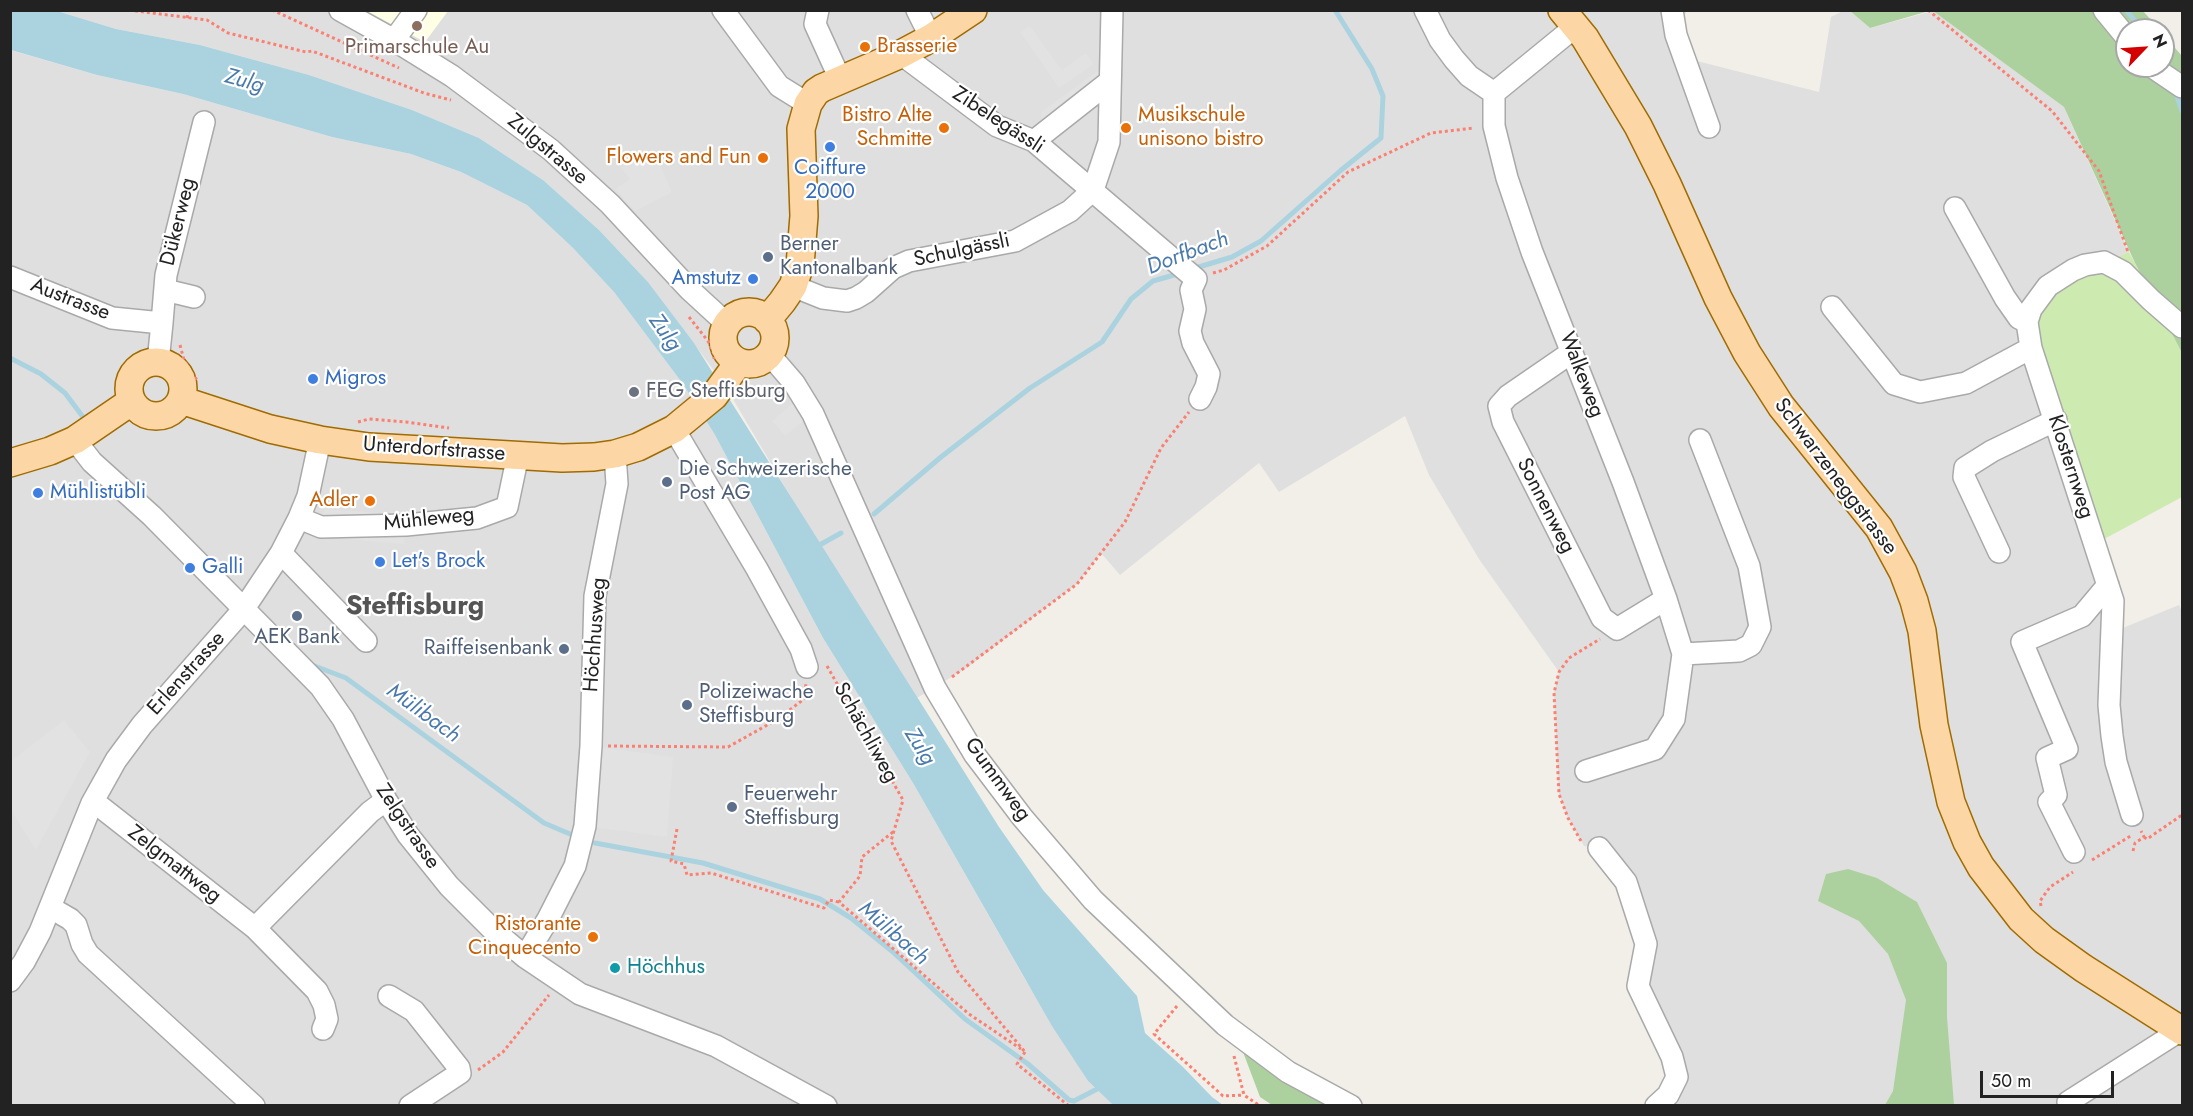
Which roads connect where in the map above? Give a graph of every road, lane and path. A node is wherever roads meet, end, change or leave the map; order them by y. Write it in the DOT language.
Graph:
graph roads {
  1 [pos="129,10"];
  2 [pos="189,10"];
  3 [pos="272,10"];
  4 [pos="340,10"];
  5 [pos="416,10"];
  6 [pos="723,10"];
  7 [pos="818,10"];
  8 [pos="918,10"];
  9 [pos="973,10"];
  10 [pos="1112,10"];
  11 [pos="1425,10"];
  12 [pos="1672,10"];
  13 [pos="1928,10"];
  14 [pos="2104,10"];
  15 [pos="187,18"];
  16 [pos="1569,18"];
  17 [pos="2115,23"];
  18 [pos="931,38"];
  19 [pos="394,40"];
  20 [pos="901,54"];
  21 [pos="403,69"];
  22 [pos="2168,78"];
  23 [pos="840,79"];
  24 [pos="1109,82"];
  25 [pos="2182,87"];
  26 [pos="447,92"];
  27 [pos="1494,93"];
  28 [pos="808,104"];
  29 [pos="204,122"];
  30 [pos="1494,126"];
  31 [pos="1709,127"];
  32 [pos="1034,141"];
  33 [pos="1093,190"];
  34 [pos="1955,208"];
  35 [pos="1189,272"];
  36 [pos="2123,273"];
  37 [pos="10,278"];
  38 [pos="793,286"];
  39 [pos="165,290"];
  40 [pos="194,297"];
  41 [pos="1832,308"];
  42 [pos="683,310"];
  43 [pos="767,320"];
  44 [pos="2027,322"];
  45 [pos="162,323"];
  46 [pos="727,324"];
  47 [pos="2182,327"];
  48 [pos="180,335"];
  49 [pos="2031,348"];
  50 [pos="1572,352"];
  51 [pos="769,354"];
  52 [pos="158,362"];
  53 [pos="726,370"];
  54 [pos="191,391"];
  55 [pos="1200,399"];
  56 [pos="132,401"];
  57 [pos="2056,420"];
  58 [pos="348,424"];
  59 [pos="679,425"];
  60 [pos="452,428"];
  61 [pos="75,440"];
  62 [pos="320,440"];
  63 [pos="1700,440"];
  64 [pos="615,454"];
  65 [pos="518,455"];
  66 [pos="10,463"];
  67 [pos="299,518"];
  68 [pos="1999,552"];
  69 [pos="281,553"];
  70 [pos="2108,585"];
  71 [pos="1666,599"];
  72 [pos="243,610"];
  73 [pos="1617,629"];
  74 [pos="366,641"];
  75 [pos="1683,654"];
  76 [pos="807,667"];
  77 [pos="935,688"];
  78 [pos="591,746"];
  79 [pos="1587,771"];
  80 [pos="386,800"];
  81 [pos="92,803"];
  82 [pos="2132,815"];
  83 [pos="2182,815"];
  84 [pos="677,829"];
  85 [pos="893,832"];
  86 [pos="2144,837"];
  87 [pos="1599,848"];
  88 [pos="2133,850"];
  89 [pos="2081,860"];
  90 [pos="839,902"];
  91 [pos="51,908"];
  92 [pos="2043,912"];
  93 [pos="255,928"];
  94 [pos="525,957"];
  95 [pos="10,981"];
  96 [pos="560,982"];
  97 [pos="389,996"];
  98 [pos="1163,1023"];
  99 [pos="1225,1025"];
  100 [pos="323,1029"];
  101 [pos="2182,1031"];
  102 [pos="1025,1052"];
  103 [pos="460,1073"];
  104 [pos="1244,1095"];
  105 [pos="798,1099"];
  106 [pos="2068,1102"];
  107 [pos="254,1106"];
  108 [pos="410,1106"];
  109 [pos="826,1106"];
  110 [pos="1069,1106"];
  111 [pos="1260,1106"];
  112 [pos="1351,1106"];
  113 [pos="1656,1106"];
  1 -- 15 [label="path"];
  2 -- 15 [label="path"];
  3 -- 21 [label="path"];
  4 -- 19 [label="street, Zulgstrasse"];
  5 -- 19 [label="street"];
  6 -- 28 [label="street"];
  7 -- 23 [label="street"];
  8 -- 18 [label="street"];
  9 -- 18 [label="main road"];
  10 -- 24 [label="street, Schulgässli"];
  11 -- 27 [label="street"];
  12 -- 31 [label="street"];
  13 -- 36 [label="path"];
  14 -- 17 [label="street"];
  15 -- 26 [label="path"];
  16 -- 27 [label="street"];
  16 -- 101 [label="main road, Schwarzeneggstrasse"];
  18 -- 20 [label="main road"];
  19 -- 46 [label="street, Zulgstrasse"];
  20 -- 23 [label="main road"];
  20 -- 32 [label="street, Zibelegässli"];
  22 -- 25 [label="street"];
  23 -- 28 [label="main road"];
  24 -- 32 [label="street"];
  24 -- 33 [label="street, Schulgässli"];
  27 -- 30 [label="street, Walkeweg"];
  28 -- 38 [label="main road"];
  29 -- 39 [label="street, Dükerweg"];
  30 -- 35 [label="path"];
  30 -- 50 [label="street, Walkeweg"];
  32 -- 33 [label="street, Zibelegässli"];
  33 -- 35 [label="street, Zibelegässli"];
  33 -- 38 [label="street, Schulgässli"];
  34 -- 44 [label="street"];
  35 -- 55 [label="street"];
  36 -- 44 [label="street"];
  36 -- 47 [label="street"];
  37 -- 45 [label="street, Austrasse"];
  38 -- 43 [label="main road"];
  39 -- 40 [label="street"];
  39 -- 45 [label="street, Dükerweg"];
  41 -- 49 [label="street"];
  42 -- 53 [label="path"];
  43 -- 46 [label="main road"];
  43 -- 51 [label="main road"];
  44 -- 49 [label="street, Klosternweg"];
  45 -- 52 [label="street"];
  46 -- 53 [label="main road"];
  48 -- 54 [label="path"];
  49 -- 57 [label="street, Klosternweg"];
  50 -- 71 [label="street, Walkeweg"];
  50 -- 73 [label="street, Sonnenweg"];
  51 -- 53 [label="main road"];
  51 -- 77 [label="street, Gummweg"];
  52 -- 54 [label="main road"];
  52 -- 56 [label="main road"];
  53 -- 59 [label="main road, Unterdorfstrasse"];
  54 -- 56 [label="main road"];
  54 -- 62 [label="main road, Unterdorfstrasse"];
  55 -- 77 [label="path"];
  56 -- 61 [label="main road"];
  57 -- 68 [label="street"];
  57 -- 70 [label="street, Klosternweg"];
  58 -- 60 [label="path"];
  59 -- 64 [label="main road, Unterdorfstrasse"];
  59 -- 76 [label="street, Schächliweg"];
  61 -- 66 [label="main road"];
  61 -- 72 [label="street, Zelgstrasse"];
  62 -- 65 [label="main road, Unterdorfstrasse"];
  62 -- 67 [label="street, Erlenstrasse"];
  63 -- 75 [label="street"];
  64 -- 65 [label="main road, Unterdorfstrasse"];
  64 -- 78 [label="street, Höchhusweg"];
  65 -- 67 [label="street, Mühleweg"];
  67 -- 69 [label="street, Erlenstrasse"];
  69 -- 72 [label="street, Erlenstrasse"];
  69 -- 74 [label="street"];
  70 -- 82 [label="street, Klosternweg"];
  70 -- 89 [label="street"];
  71 -- 73 [label="street"];
  71 -- 75 [label="street, Walkeweg"];
  72 -- 80 [label="street, Zelgstrasse"];
  72 -- 81 [label="street, Erlenstrasse"];
  73 -- 87 [label="path"];
  75 -- 79 [label="street, Walkeweg"];
  76 -- 78 [label="path"];
  76 -- 85 [label="path, Schächliweg"];
  77 -- 99 [label="street, Gummweg"];
  78 -- 94 [label="street, Höchhusweg"];
  80 -- 93 [label="street"];
  80 -- 94 [label="street, Zelgstrasse"];
  81 -- 91 [label="street, Erlenstrasse"];
  81 -- 93 [label="street, Zelgmattweg"];
  83 -- 86 [label="path"];
  84 -- 90 [label="path"];
  85 -- 90 [label="path"];
  85 -- 102 [label="path"];
  86 -- 88 [label="path"];
  86 -- 89 [label="path"];
  87 -- 113 [label="street"];
  89 -- 92 [label="path"];
  90 -- 102 [label="path"];
  91 -- 95 [label="street, Erlenstrasse"];
  91 -- 107 [label="street"];
  93 -- 100 [label="street, Zelgmattweg"];
  94 -- 96 [label="street, Zelgstrasse"];
  96 -- 103 [label="path"];
  96 -- 105 [label="street, Zelgstrasse"];
  97 -- 103 [label="street"];
  98 -- 104 [label="path"];
  99 -- 104 [label="path"];
  99 -- 112 [label="street, Gummweg"];
  101 -- 106 [label="street"];
  102 -- 110 [label="path"];
  103 -- 108 [label="street"];
  104 -- 111 [label="path"];
  105 -- 109 [label="street, Zelgstrasse"];
}
